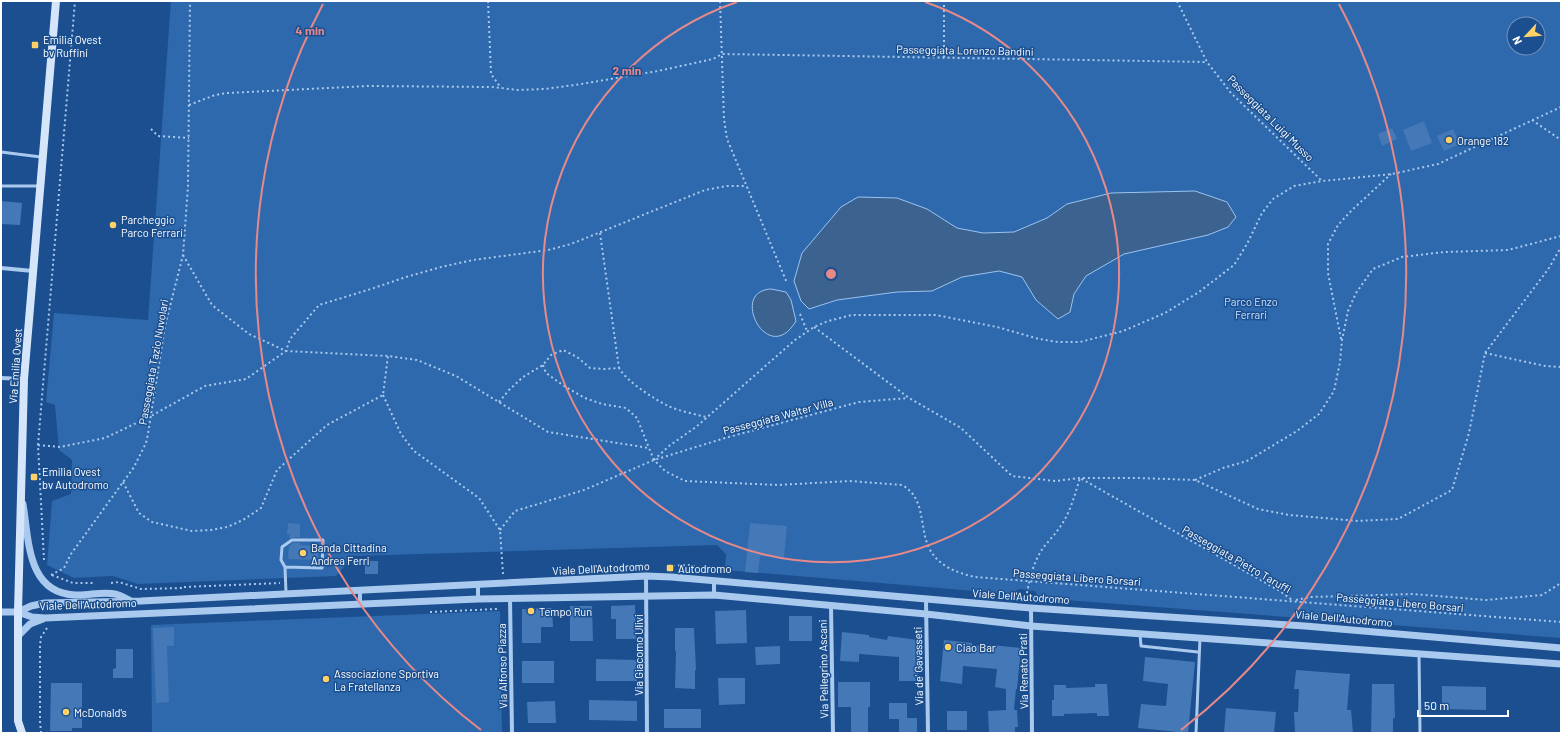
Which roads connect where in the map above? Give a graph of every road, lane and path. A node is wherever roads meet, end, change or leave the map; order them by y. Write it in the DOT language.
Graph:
graph roads {
  1 [pos="56,1"];
  2 [pos="75,1"];
  3 [pos="190,1"];
  4 [pos="488,1"];
  5 [pos="720,1"];
  6 [pos="944,1"];
  7 [pos="1177,1"];
  8 [pos="722,54"];
  9 [pos="944,57"];
  10 [pos="1207,62"];
  11 [pos="501,88"];
  12 [pos="189,106"];
  13 [pos="1561,107"];
  14 [pos="1532,120"];
  15 [pos="151,129"];
  16 [pos="188,138"];
  17 [pos="1561,140"];
  18 [pos="1,152"];
  19 [pos="43,158"];
  20 [pos="1392,174"];
  21 [pos="1322,181"];
  22 [pos="1,186"];
  23 [pos="40,186"];
  24 [pos="746,186"];
  25 [pos="600,233"];
  26 [pos="1561,236"];
  27 [pos="1561,247"];
  28 [pos="183,255"];
  29 [pos="1,268"];
  30 [pos="34,271"];
  31 [pos="787,283"];
  32 [pos="800,314"];
  33 [pos="814,327"];
  34 [pos="807,331"];
  35 [pos="1342,340"];
  36 [pos="286,351"];
  37 [pos="1485,353"];
  38 [pos="388,356"];
  39 [pos="543,365"];
  40 [pos="1561,367"];
  41 [pos="619,368"];
  42 [pos="1,378"];
  43 [pos="24,380"];
  44 [pos="383,395"];
  45 [pos="909,398"];
  46 [pos="499,402"];
  47 [pos="151,416"];
  48 [pos="706,417"];
  49 [pos="38,445"];
  50 [pos="649,448"];
  51 [pos="654,460"];
  52 [pos="1080,478"];
  53 [pos="1195,480"];
  54 [pos="123,482"];
  55 [pos="21,487"];
  56 [pos="500,530"];
  57 [pos="44,566"];
  58 [pos="285,567"];
  59 [pos="48,571"];
  60 [pos="51,575"];
  61 [pos="646,576"];
  62 [pos="714,580"];
  63 [pos="1029,581"];
  64 [pos="1561,581"];
  65 [pos="95,583"];
  66 [pos="108,583"];
  67 [pos="503,583"];
  68 [pos="478,584"];
  69 [pos="360,590"];
  70 [pos="286,593"];
  71 [pos="714,595"];
  72 [pos="647,596"];
  73 [pos="184,598"];
  74 [pos="510,598"];
  75 [pos="478,599"];
  76 [pos="131,600"];
  77 [pos="926,600"];
  78 [pos="1293,601"];
  79 [pos="360,604"];
  80 [pos="831,606"];
  81 [pos="1028,608"];
  82 [pos="1,612"];
  83 [pos="18,612"];
  84 [pos="926,614"];
  85 [pos="45,618"];
  86 [pos="1561,622"];
  87 [pos="1031,626"];
  88 [pos="48,627"];
  89 [pos="1140,633"];
  90 [pos="18,635"];
  91 [pos="1200,638"];
  92 [pos="1561,648"];
  93 [pos="1198,652"];
  94 [pos="1419,654"];
  95 [pos="1561,664"];
  96 [pos="18,721"];
  97 [pos="17,733"];
  98 [pos="22,733"];
  99 [pos="41,733"];
  100 [pos="512,733"];
  101 [pos="647,733"];
  102 [pos="832,733"];
  103 [pos="928,733"];
  104 [pos="1032,733"];
  105 [pos="1196,733"];
  106 [pos="1420,733"];
  1 -- 19 [label="main road, Via Emilia Ovest"];
  2 -- 49 [label="path"];
  3 -- 12 [label="path, Passeggiata Tazio Nuvolari"];
  4 -- 11 [label="path"];
  5 -- 8 [label="path"];
  6 -- 9 [label="path"];
  7 -- 10 [label="path, Passeggiata Luigi Musso"];
  8 -- 9 [label="path, Passeggiata Lorenzo Bandini"];
  8 -- 11 [label="path"];
  8 -- 24 [label="path"];
  9 -- 10 [label="path, Passeggiata Lorenzo Bandini"];
  10 -- 21 [label="path, Passeggiata Luigi Musso"];
  11 -- 12 [label="path"];
  12 -- 16 [label="path, Passeggiata Tazio Nuvolari"];
  13 -- 14 [label="path"];
  14 -- 17 [label="path"];
  14 -- 20 [label="path"];
  15 -- 16 [label="path"];
  16 -- 28 [label="path, Passeggiata Tazio Nuvolari"];
  18 -- 19 [label="lane"];
  19 -- 23 [label="main road, Via Emilia Ovest"];
  20 -- 21 [label="path"];
  20 -- 35 [label="path"];
  21 -- 33 [label="path"];
  22 -- 23 [label="lane"];
  23 -- 30 [label="main road, Via Emilia Ovest"];
  24 -- 25 [label="path"];
  24 -- 31 [label="path"];
  25 -- 36 [label="path"];
  25 -- 41 [label="path"];
  26 -- 35 [label="path"];
  27 -- 37 [label="path"];
  28 -- 36 [label="path"];
  28 -- 47 [label="path, Passeggiata Tazio Nuvolari"];
  29 -- 30 [label="street"];
  30 -- 43 [label="main road, Via Emilia Ovest"];
  32 -- 34 [label="path"];
  33 -- 34 [label="path"];
  33 -- 45 [label="path"];
  34 -- 48 [label="path"];
  35 -- 53 [label="path"];
  36 -- 38 [label="path"];
  36 -- 47 [label="path"];
  37 -- 40 [label="path"];
  37 -- 53 [label="path"];
  38 -- 44 [label="path"];
  38 -- 46 [label="path"];
  39 -- 41 [label="path"];
  39 -- 46 [label="path"];
  39 -- 50 [label="path"];
  41 -- 48 [label="path"];
  42 -- 43 [label="street"];
  43 -- 55 [label="main road, Via Emilia Ovest"];
  44 -- 54 [label="path"];
  44 -- 56 [label="path"];
  45 -- 51 [label="path, Passeggiata Walter Villa"];
  45 -- 52 [label="path"];
  46 -- 50 [label="path"];
  47 -- 49 [label="path"];
  47 -- 54 [label="path, Passeggiata Tazio Nuvolari"];
  48 -- 51 [label="path"];
  49 -- 57 [label="path"];
  50 -- 51 [label="path"];
  51 -- 56 [label="path"];
  51 -- 63 [label="path, Passeggiata Libero Borsari"];
  52 -- 53 [label="path"];
  52 -- 63 [label="path"];
  52 -- 78 [label="path, Passeggiata Pietro Taruffi"];
  54 -- 60 [label="path, Passeggiata Tazio Nuvolari"];
  55 -- 76 [label="street"];
  55 -- 83 [label="main road, Via Emilia Ovest"];
  56 -- 67 [label="path"];
  58 -- 58 [label="lane"];
  58 -- 70 [label="lane"];
  59 -- 60 [label="path"];
  60 -- 65 [label="path"];
  61 -- 62 [label="street, Viale Dell'Autodromo"];
  61 -- 67 [label="street, Viale Dell'Autodromo"];
  61 -- 72 [label="street, Via Giacomo Ulivi"];
  62 -- 71 [label="street"];
  62 -- 77 [label="street, Viale Dell'Autodromo"];
  63 -- 78 [label="path, Passeggiata Libero Borsari"];
  63 -- 81 [label="path"];
  64 -- 78 [label="path, Passeggiata Pietro Taruffi"];
  66 -- 73 [label="path"];
  67 -- 68 [label="street, Viale Dell'Autodromo"];
  68 -- 69 [label="street, Viale Dell'Autodromo"];
  68 -- 75 [label="street"];
  69 -- 70 [label="street, Viale Dell'Autodromo"];
  69 -- 79 [label="street"];
  70 -- 73 [label="street, Viale Dell'Autodromo"];
  71 -- 72 [label="street, Viale Dell'Autodromo"];
  71 -- 80 [label="street, Viale Dell'Autodromo"];
  72 -- 74 [label="street, Viale Dell'Autodromo"];
  72 -- 101 [label="street, Via Giacomo Ulivi"];
  73 -- 76 [label="street, Viale Dell'Autodromo"];
  74 -- 75 [label="street, Viale Dell'Autodromo"];
  74 -- 100 [label="street, Via Alfonso Piazza"];
  75 -- 79 [label="street, Viale Dell'Autodromo"];
  76 -- 83 [label="street, Viale Dell'Autodromo"];
  77 -- 81 [label="street, Viale Dell'Autodromo"];
  77 -- 84 [label="street, Via de’ Gavasseti"];
  78 -- 86 [label="path, Passeggiata Libero Borsari"];
  79 -- 85 [label="street, Viale Dell'Autodromo"];
  80 -- 84 [label="street, Viale Dell'Autodromo"];
  80 -- 102 [label="street, Via Pellegrino Ascani"];
  81 -- 87 [label="street, Via Renato Prati"];
  81 -- 92 [label="street, Viale Dell'Autodromo"];
  82 -- 83 [label="street"];
  83 -- 85 [label="street, Viale Dell'Autodromo"];
  83 -- 90 [label="main road, Via Emilia Ovest"];
  84 -- 87 [label="street, Viale Dell'Autodromo"];
  84 -- 103 [label="street, Via de’ Gavasseti"];
  85 -- 90 [label="street"];
  87 -- 89 [label="street, Viale Dell'Autodromo"];
  87 -- 104 [label="street, Via Renato Prati"];
  88 -- 99 [label="path"];
  89 -- 91 [label="street, Viale Dell'Autodromo"];
  89 -- 93 [label="lane"];
  90 -- 96 [label="main road, Via Emilia Ovest"];
  91 -- 93 [label="lane"];
  91 -- 94 [label="street, Viale Dell'Autodromo"];
  93 -- 105 [label="lane"];
  94 -- 95 [label="street, Viale Dell'Autodromo"];
  94 -- 106 [label="lane"];
  96 -- 97 [label="street"];
  96 -- 98 [label="main road, Via Emilia Ovest"];
}
